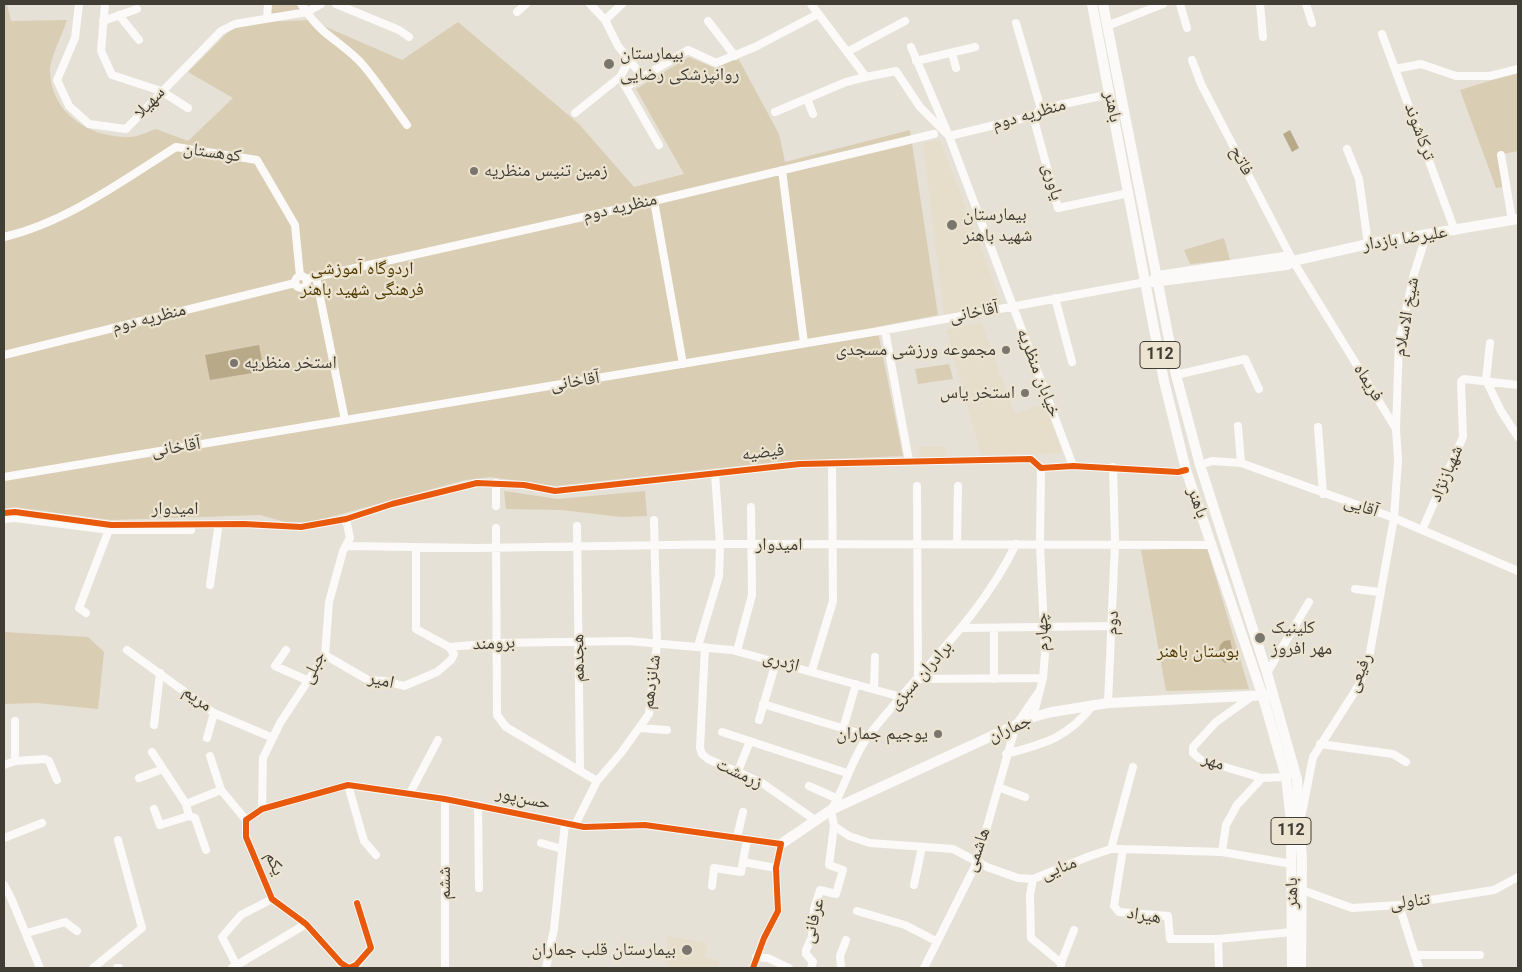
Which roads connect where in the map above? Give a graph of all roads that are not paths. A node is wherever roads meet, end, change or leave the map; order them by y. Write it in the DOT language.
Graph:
graph roads {
  1 [pos="79,4"];
  2 [pos="105,4"];
  3 [pos="268,4"];
  4 [pos="301,4"];
  5 [pos="321,4"];
  6 [pos="336,4"];
  7 [pos="526,4"];
  8 [pos="590,4"];
  9 [pos="622,4"];
  10 [pos="811,4"];
  11 [pos="1092,4"];
  12 [pos="1103,4"];
  13 [pos="1163,4"];
  14 [pos="1180,4"];
  15 [pos="1260,4"];
  16 [pos="1306,4"];
  17 [pos="137,8"];
  18 [pos="307,12"];
  19 [pos="517,12"];
  20 [pos="818,14"];
  21 [pos="119,15"];
  22 [pos="267,18"];
  23 [pos="605,20"];
  24 [pos="103,21"];
  25 [pos="708,21"];
  26 [pos="905,21"];
  27 [pos="1016,23"];
  28 [pos="1312,23"];
  29 [pos="1107,26"];
  30 [pos="1187,28"];
  31 [pos="1382,34"];
  32 [pos="409,37"];
  33 [pos="1264,37"];
  34 [pos="139,40"];
  35 [pos="910,47"];
  36 [pos="975,47"];
  37 [pos="847,52"];
  38 [pos="952,53"];
  39 [pos="735,56"];
  40 [pos="1192,60"];
  41 [pos="629,61"];
  42 [pos="916,61"];
  43 [pos="956,68"];
  44 [pos="1395,69"];
  45 [pos="1518,69"];
  46 [pos="620,77"];
  47 [pos="643,77"];
  48 [pos="866,77"];
  49 [pos="626,88"];
  50 [pos="161,91"];
  51 [pos="1110,94"];
  52 [pos="807,99"];
  53 [pos="188,108"];
  54 [pos="1041,109"];
  55 [pos="776,112"];
  56 [pos="575,113"];
  57 [pos="812,114"];
  58 [pos="1033,116"];
  59 [pos="407,126"];
  60 [pos="934,134"];
  61 [pos="949,136"];
  62 [pos="659,145"];
  63 [pos="1347,149"];
  64 [pos="1501,155"];
  65 [pos="782,170"];
  66 [pos="1129,193"];
  67 [pos="654,201"];
  68 [pos="1515,220"];
  69 [pos="1455,231"];
  70 [pos="1426,236"];
  71 [pos="4,237"];
  72 [pos="1368,244"];
  73 [pos="1293,261"];
  74 [pos="303,277"];
  75 [pos="316,277"];
  76 [pos="1153,281"];
  77 [pos="1055,298"];
  78 [pos="1012,306"];
  79 [pos="884,330"];
  80 [pos="1490,343"];
  81 [pos="804,344"];
  82 [pos="4,354"];
  83 [pos="1072,362"];
  84 [pos="684,364"];
  85 [pos="1176,375"];
  86 [pos="1486,380"];
  87 [pos="1518,384"];
  88 [pos="1259,389"];
  89 [pos="345,420"];
  90 [pos="1238,426"];
  91 [pos="1318,427"];
  92 [pos="1396,429"];
  93 [pos="1518,437"];
  94 [pos="909,461"];
  95 [pos="832,463"];
  96 [pos="1241,463"];
  97 [pos="1200,465"];
  98 [pos="1073,466"];
  99 [pos="1113,467"];
  100 [pos="1041,468"];
  101 [pos="1186,470"];
  102 [pos="715,474"];
  103 [pos="4,477"];
  104 [pos="496,482"];
  105 [pos="917,486"];
  106 [pos="958,486"];
  107 [pos="1323,494"];
  108 [pos="496,506"];
  109 [pos="751,507"];
  110 [pos="4,513"];
  111 [pos="15,515"];
  112 [pos="1394,518"];
  113 [pos="4,519"];
  114 [pos="654,520"];
  115 [pos="347,521"];
  116 [pos="577,526"];
  117 [pos="110,528"];
  118 [pos="312,528"];
  119 [pos="496,528"];
  120 [pos="218,529"];
  121 [pos="1422,530"];
  122 [pos="349,542"];
  123 [pos="1115,543"];
  124 [pos="753,544"];
  125 [pos="1016,544"];
  126 [pos="720,545"];
  127 [pos="831,545"];
  128 [pos="916,545"];
  129 [pos="957,545"];
  130 [pos="1040,545"];
  131 [pos="1211,545"];
  132 [pos="656,546"];
  133 [pos="576,547"];
  134 [pos="416,548"];
  135 [pos="497,548"];
  136 [pos="1518,571"];
  137 [pos="210,585"];
  138 [pos="1355,589"];
  139 [pos="1379,592"];
  140 [pos="1309,602"];
  141 [pos="86,613"];
  142 [pos="1113,626"];
  143 [pos="962,628"];
  144 [pos="994,628"];
  145 [pos="1044,628"];
  146 [pos="579,642"];
  147 [pos="496,643"];
  148 [pos="657,644"];
  149 [pos="449,647"];
  150 [pos="702,647"];
  151 [pos="127,650"];
  152 [pos="286,650"];
  153 [pos="737,651"];
  154 [pos="325,655"];
  155 [pos="875,657"];
  156 [pos="776,662"];
  157 [pos="812,670"];
  158 [pos="160,673"];
  159 [pos="1267,673"];
  160 [pos="1043,678"];
  161 [pos="918,679"];
  162 [pos="994,679"];
  163 [pos="309,680"];
  164 [pos="856,684"];
  165 [pos="874,688"];
  166 [pos="1038,693"];
  167 [pos="1268,695"];
  168 [pos="901,696"];
  169 [pos="1251,697"];
  170 [pos="763,704"];
  171 [pos="1108,704"];
  172 [pos="1093,705"];
  173 [pos="214,713"];
  174 [pos="1033,717"];
  175 [pos="759,720"];
  176 [pos="15,721"];
  177 [pos="1016,725"];
  178 [pos="154,726"];
  179 [pos="639,728"];
  180 [pos="843,729"];
  181 [pos="668,730"];
  182 [pos="722,732"];
  183 [pos="868,736"];
  184 [pos="207,738"];
  185 [pos="273,738"];
  186 [pos="438,740"];
  187 [pos="750,742"];
  188 [pos="1320,744"];
  189 [pos="152,752"];
  190 [pos="1006,754"];
  191 [pos="210,756"];
  192 [pos="15,762"];
  193 [pos="1406,762"];
  194 [pos="4,765"];
  195 [pos="1133,767"];
  196 [pos="163,769"];
  197 [pos="580,769"];
  198 [pos="738,771"];
  199 [pos="847,773"];
  200 [pos="1286,777"];
  201 [pos="139,778"];
  202 [pos="1262,778"];
  203 [pos="57,780"];
  204 [pos="597,781"];
  205 [pos="348,785"];
  206 [pos="809,786"];
  207 [pos="998,787"];
  208 [pos="221,790"];
  209 [pos="410,793"];
  210 [pos="1025,797"];
  211 [pos="445,799"];
  212 [pos="838,799"];
  213 [pos="186,804"];
  214 [pos="478,806"];
  215 [pos="154,809"];
  216 [pos="262,809"];
  217 [pos="831,810"];
  218 [pos="743,812"];
  219 [pos="189,816"];
  220 [pos="1301,817"];
  221 [pos="246,820"];
  222 [pos="815,820"];
  223 [pos="42,823"];
  224 [pos="565,823"];
  225 [pos="575,825"];
  226 [pos="834,826"];
  227 [pos="737,837"];
  228 [pos="4,838"];
  229 [pos="747,839"];
  230 [pos="118,840"];
  231 [pos="541,843"];
  232 [pos="781,844"];
  233 [pos="922,847"];
  234 [pos="562,849"];
  235 [pos="1111,849"];
  236 [pos="1123,849"];
  237 [pos="206,850"];
  238 [pos="1222,852"];
  239 [pos="376,855"];
  240 [pos="743,862"];
  241 [pos="977,862"];
  242 [pos="1292,864"];
  243 [pos="776,868"];
  244 [pos="1518,877"];
  245 [pos="1033,878"];
  246 [pos="4,885"];
  247 [pos="914,885"];
  248 [pos="712,886"];
  249 [pos="478,888"];
  250 [pos="1302,890"];
  251 [pos="272,899"];
  252 [pos="357,903"];
  253 [pos="1399,905"];
  254 [pos="857,911"];
  255 [pos="306,924"];
  256 [pos="1074,930"];
  257 [pos="77,931"];
  258 [pos="1292,932"];
  259 [pos="27,933"];
  260 [pos="1218,939"];
  261 [pos="846,940"];
  262 [pos="936,941"];
  263 [pos="1415,955"];
  264 [pos="1480,955"];
  265 [pos="756,957"];
  266 [pos="1061,966"];
  267 [pos="235,967"];
  268 [pos="40,968"];
  269 [pos="93,968"];
  270 [pos="444,968"];
  271 [pos="546,968"];
  272 [pos="752,968"];
  273 [pos="789,968"];
  274 [pos="811,968"];
  275 [pos="841,968"];
  276 [pos="924,968"];
  277 [pos="1219,968"];
  278 [pos="1292,968"];
  279 [pos="1301,968"];
  280 [pos="1418,968"];
  1 -- 50 [label="street, سهیلا"];
  2 -- 24 [label="street"];
  3 -- 22 [label="street"];
  4 -- 18 [label="street"];
  5 -- 18 [label="street"];
  6 -- 32 [label="street"];
  7 -- 19 [label="street"];
  8 -- 23 [label="street"];
  9 -- 23 [label="street"];
  10 -- 20 [label="street"];
  11 -- 51 [label="main road, باهنر / 112"];
  12 -- 29 [label="main road, باهنر / 112"];
  13 -- 29 [label="street"];
  14 -- 30 [label="street"];
  15 -- 33 [label="street"];
  16 -- 28 [label="street"];
  17 -- 21 [label="street"];
  18 -- 22 [label="street, سهیلا"];
  18 -- 59 [label="street"];
  20 -- 37 [label="street"];
  20 -- 39 [label="street"];
  21 -- 24 [label="street"];
  21 -- 34 [label="street"];
  22 -- 50 [label="street, سهیلا"];
  23 -- 41 [label="street"];
  24 -- 50 [label="street"];
  25 -- 39 [label="street"];
  26 -- 37 [label="street"];
  27 -- 54 [label="street"];
  29 -- 76 [label="main road, باهنر / 112"];
  31 -- 44 [label="street, ترکاشوند"];
  35 -- 42 [label="street"];
  36 -- 38 [label="street"];
  37 -- 48 [label="street"];
  38 -- 42 [label="street"];
  38 -- 43 [label="street"];
  39 -- 47 [label="street"];
  40 -- 73 [label="street, فاتح"];
  41 -- 46 [label="street"];
  41 -- 47 [label="street"];
  42 -- 61 [label="street"];
  44 -- 45 [label="street"];
  44 -- 69 [label="street, ترکاشوند"];
  46 -- 49 [label="street"];
  46 -- 56 [label="street"];
  47 -- 49 [label="street"];
  48 -- 52 [label="street"];
  48 -- 61 [label="street, خیابان منظریه"];
  49 -- 62 [label="street"];
  50 -- 53 [label="street"];
  51 -- 54 [label="street, منظریه دوم"];
  51 -- 66 [label="main road, باهنر / 112"];
  52 -- 55 [label="street"];
  52 -- 57 [label="street"];
  54 -- 58 [label="street, منظریه دوم"];
  58 -- 61 [label="street, منظریه دوم"];
  58 -- 66 [label="street, یاوری"];
  60 -- 65 [label="street, منظریه دوم"];
  61 -- 78 [label="street, خیابان منظریه"];
  63 -- 72 [label="street"];
  64 -- 68 [label="street"];
  65 -- 67 [label="street, منظریه دوم"];
  65 -- 81 [label="street"];
  66 -- 76 [label="main road, باهنر / 112"];
  67 -- 75 [label="street, منظریه دوم"];
  67 -- 84 [label="street"];
  68 -- 69 [label="main road, علیرضا بازدار"];
  69 -- 70 [label="main road, علیرضا بازدار"];
  70 -- 72 [label="main road, علیرضا بازدار"];
  70 -- 92 [label="street, شیخ الاسلام"];
  71 -- 74 [label="street, کوهستان"];
  72 -- 73 [label="main road, علیرضا بازدار"];
  73 -- 76 [label="main road, علیرضا بازدار"];
  73 -- 92 [label="street, فریماه"];
  74 -- 75 [label="street, منظریه دوم"];
  74 -- 82 [label="street, منظریه دوم"];
  75 -- 89 [label="street"];
  76 -- 77 [label="street, آقاخانی"];
  76 -- 85 [label="main road, باهنر / 112"];
  76 -- 101 [label="main road, باهنر / 112"];
  77 -- 78 [label="street, آقاخانی"];
  77 -- 83 [label="street"];
  78 -- 79 [label="street, آقاخانی"];
  78 -- 98 [label="street, خیابان منظریه"];
  79 -- 81 [label="street, آقاخانی"];
  79 -- 94 [label="street"];
  80 -- 86 [label="street"];
  81 -- 84 [label="street, آقاخانی"];
  84 -- 89 [label="street, آقاخانی"];
  85 -- 88 [label="street"];
  85 -- 97 [label="main road, باهنر / 112"];
  86 -- 87 [label="street"];
  86 -- 93 [label="street"];
  86 -- 121 [label="street, شهبازنژاد"];
  89 -- 103 [label="street, آقاخانی"];
  90 -- 96 [label="street"];
  91 -- 107 [label="street"];
  92 -- 112 [label="street, فریماه"];
  94 -- 95 [label="street, فیضیه"];
  94 -- 100 [label="street, فیضیه"];
  95 -- 102 [label="street, فیضیه"];
  95 -- 127 [label="street"];
  96 -- 97 [label="street, آقایی"];
  96 -- 107 [label="street, آقایی"];
  97 -- 101 [label="main road"];
  97 -- 159 [label="main road, باهنر / 112"];
  98 -- 99 [label="street, فیضیه"];
  98 -- 100 [label="street, فیضیه"];
  99 -- 101 [label="street, فیضیه"];
  99 -- 123 [label="street, دوم"];
  100 -- 130 [label="street, چهارم"];
  101 -- 131 [label="main road, باهنر / 112"];
  102 -- 104 [label="street, فیضیه"];
  102 -- 126 [label="street, زرمشت"];
  104 -- 108 [label="street"];
  104 -- 115 [label="street, فیضیه"];
  105 -- 128 [label="street"];
  106 -- 129 [label="street"];
  107 -- 112 [label="street, آقایی"];
  109 -- 124 [label="street"];
  110 -- 111 [label="street, امیدوار"];
  111 -- 113 [label="street, امیدوار"];
  111 -- 117 [label="street, امیدوار"];
  112 -- 121 [label="street, آقایی"];
  112 -- 139 [label="street, رفیعی"];
  114 -- 132 [label="street, شانزدهم"];
  115 -- 118 [label="street, امیدوار"];
  115 -- 122 [label="street"];
  116 -- 133 [label="street, هجدهم"];
  117 -- 118 [label="street, امیدوار"];
  117 -- 120 [label="street, امیدوار"];
  117 -- 141 [label="street"];
  118 -- 120 [label="street, امیدوار"];
  119 -- 135 [label="street"];
  120 -- 137 [label="street"];
  121 -- 136 [label="street, آقایی"];
  122 -- 134 [label="street, امیدوار"];
  122 -- 154 [label="street, جبلی"];
  123 -- 130 [label="street, امیدوار"];
  123 -- 131 [label="street, امیدوار"];
  123 -- 142 [label="street, دوم"];
  124 -- 126 [label="street, امیدوار"];
  124 -- 127 [label="street, امیدوار"];
  124 -- 153 [label="street"];
  125 -- 129 [label="street, امیدوار"];
  125 -- 130 [label="street, امیدوار"];
  125 -- 143 [label="street, برادران سبزی"];
  126 -- 132 [label="street, امیدوار"];
  126 -- 150 [label="street, زرمشت"];
  127 -- 128 [label="street, امیدوار"];
  127 -- 157 [label="street"];
  128 -- 129 [label="street, امیدوار"];
  128 -- 161 [label="street"];
  130 -- 145 [label="street, چهارم"];
  131 -- 167 [label="main road, باهنر / 112"];
  132 -- 133 [label="street, امیدوار"];
  132 -- 148 [label="street, شانزدهم"];
  133 -- 135 [label="street, امیدوار"];
  133 -- 146 [label="street, هجدهم"];
  134 -- 135 [label="street, امیدوار"];
  134 -- 149 [label="street, برومند"];
  135 -- 147 [label="street"];
  138 -- 139 [label="street"];
  139 -- 188 [label="street, رفیعی"];
  140 -- 159 [label="street"];
  142 -- 145 [label="street"];
  142 -- 171 [label="street, دوم"];
  143 -- 144 [label="street"];
  143 -- 161 [label="street, برادران سبزی"];
  144 -- 145 [label="street"];
  144 -- 162 [label="street"];
  145 -- 160 [label="street, چهارم"];
  146 -- 147 [label="street, برومند"];
  146 -- 148 [label="street, برومند"];
  146 -- 197 [label="street, هجدهم"];
  147 -- 149 [label="street, برومند"];
  147 -- 197 [label="street"];
  148 -- 150 [label="street, اژدری"];
  148 -- 179 [label="street, شانزدهم"];
  149 -- 154 [label="street, امیر"];
  150 -- 153 [label="street, اژدری"];
  150 -- 198 [label="street, زرمشت"];
  151 -- 158 [label="street, مریم"];
  152 -- 163 [label="street"];
  153 -- 156 [label="street, اژدری"];
  154 -- 163 [label="street, جبلی"];
  155 -- 165 [label="street"];
  156 -- 157 [label="street, اژدری"];
  156 -- 170 [label="street"];
  157 -- 164 [label="street, اژدری"];
  158 -- 173 [label="street, مریم"];
  158 -- 178 [label="street"];
  159 -- 167 [label="main road, باهنر / 112"];
  160 -- 162 [label="street"];
  160 -- 166 [label="street, چهارم"];
  161 -- 162 [label="street"];
  161 -- 168 [label="street, برادران سبزی"];
  163 -- 185 [label="street, جبلی"];
  164 -- 165 [label="street, اژدری"];
  164 -- 180 [label="street"];
  165 -- 168 [label="street, اژدری"];
  166 -- 174 [label="street, چهارم"];
  166 -- 177 [label="street, هاشمی"];
  167 -- 169 [label="main road, جماران"];
  167 -- 200 [label="main road, باهنر / 112"];
  167 -- 220 [label="main road, باهنر / 112"];
  168 -- 183 [label="street, برادران سبزی"];
  169 -- 171 [label="main road, جماران"];
  169 -- 202 [label="street, مهر"];
  170 -- 175 [label="street"];
  170 -- 180 [label="street"];
  171 -- 172 [label="main road, جماران"];
  172 -- 174 [label="main road, جماران"];
  172 -- 190 [label="street"];
  173 -- 184 [label="street"];
  173 -- 185 [label="street, مریم"];
  174 -- 177 [label="main road, جماران"];
  176 -- 192 [label="street"];
  177 -- 190 [label="street, هاشمی"];
  177 -- 217 [label="main road, جماران"];
  179 -- 181 [label="street"];
  179 -- 204 [label="street, شانزدهم"];
  180 -- 183 [label="street"];
  182 -- 187 [label="street"];
  183 -- 199 [label="street, برادران سبزی"];
  185 -- 216 [label="street, جبلی"];
  186 -- 209 [label="street"];
  187 -- 198 [label="street"];
  187 -- 199 [label="street"];
  188 -- 193 [label="street"];
  188 -- 220 [label="street, رفیعی"];
  189 -- 196 [label="street"];
  190 -- 207 [label="street, هاشمی"];
  191 -- 208 [label="street"];
  192 -- 194 [label="street"];
  192 -- 203 [label="street"];
  195 -- 235 [label="street"];
  196 -- 201 [label="street"];
  196 -- 213 [label="street"];
  197 -- 204 [label="street"];
  198 -- 222 [label="street, زرمشت"];
  199 -- 212 [label="street, برادران سبزی"];
  200 -- 202 [label="street, مهر"];
  200 -- 242 [label="main road, باهنر / 112"];
  202 -- 238 [label="street"];
  204 -- 225 [label="street, شانزدهم"];
  205 -- 209 [label="street, حسن‌پور"];
  205 -- 216 [label="street, حسن‌پور"];
  205 -- 239 [label="street"];
  206 -- 212 [label="street"];
  207 -- 210 [label="street"];
  207 -- 241 [label="street, هاشمی"];
  208 -- 213 [label="street"];
  208 -- 221 [label="street"];
  209 -- 211 [label="street, حسن‌پور"];
  211 -- 214 [label="street, حسن‌پور"];
  211 -- 270 [label="street, ششم"];
  212 -- 217 [label="street, برادران سبزی"];
  213 -- 219 [label="street"];
  214 -- 224 [label="street, حسن‌پور"];
  214 -- 249 [label="street"];
  215 -- 219 [label="street"];
  216 -- 221 [label="street"];
  217 -- 222 [label="main road, جماران"];
  217 -- 226 [label="street, عرفانی"];
  218 -- 227 [label="street"];
  219 -- 237 [label="street"];
  220 -- 250 [label="main road, باهنر / 112"];
  221 -- 251 [label="street, یکم"];
  222 -- 232 [label="main road, جماران"];
  223 -- 228 [label="street"];
  224 -- 225 [label="street, حسن‌پور"];
  224 -- 234 [label="street"];
  225 -- 227 [label="street, حسن‌پور"];
  226 -- 233 [label="street, منایی"];
  226 -- 274 [label="street, عرفانی"];
  227 -- 229 [label="street, حسن‌پور"];
  229 -- 232 [label="street, حسن‌پور"];
  229 -- 240 [label="street"];
  230 -- 269 [label="street"];
  231 -- 234 [label="street"];
  232 -- 243 [label="street"];
  233 -- 241 [label="street, منایی"];
  233 -- 247 [label="street"];
  234 -- 271 [label="street"];
  235 -- 236 [label="street, منایی"];
  235 -- 245 [label="street, منایی"];
  236 -- 238 [label="street, منایی"];
  236 -- 260 [label="street, هیراد"];
  238 -- 242 [label="street, منایی"];
  240 -- 243 [label="street"];
  240 -- 248 [label="street"];
  241 -- 245 [label="street, منایی"];
  241 -- 262 [label="street, هاشمی"];
  242 -- 258 [label="main road, باهنر / 112"];
  243 -- 265 [label="street"];
  244 -- 253 [label="street, تناولی"];
  245 -- 266 [label="street"];
  246 -- 259 [label="street"];
  250 -- 253 [label="street, تناولی"];
  250 -- 279 [label="main road, باهنر / 112"];
  251 -- 255 [label="street, یکم"];
  251 -- 267 [label="street"];
  252 -- 255 [label="street, یکم"];
  253 -- 263 [label="street"];
  254 -- 262 [label="street"];
  255 -- 267 [label="street"];
  256 -- 266 [label="street"];
  257 -- 259 [label="street"];
  258 -- 260 [label="street, هیراد"];
  258 -- 278 [label="main road, باهنر / 112"];
  259 -- 268 [label="street"];
  260 -- 277 [label="street"];
  261 -- 275 [label="street"];
  262 -- 276 [label="street, هاشمی"];
  263 -- 264 [label="street"];
  263 -- 280 [label="street"];
  265 -- 272 [label="street"];
  265 -- 273 [label="street"];
}
